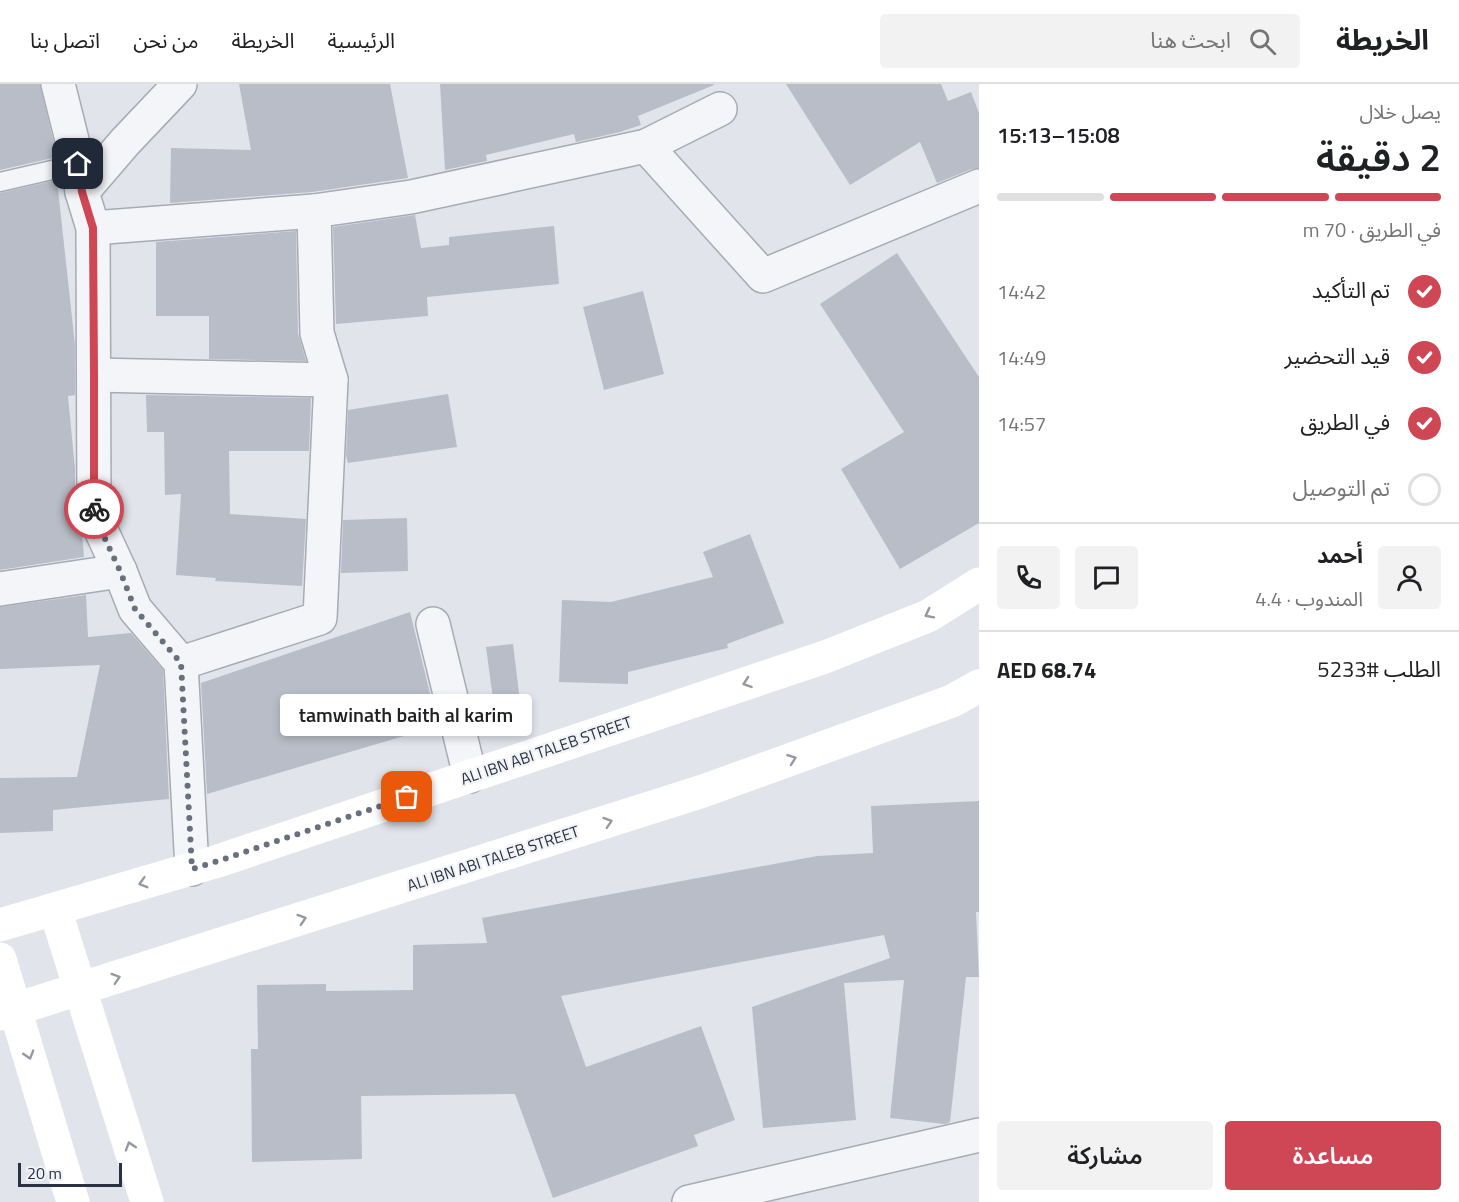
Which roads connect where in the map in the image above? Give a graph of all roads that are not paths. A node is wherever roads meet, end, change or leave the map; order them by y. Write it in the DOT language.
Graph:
graph roads {
  1 [pos="58,84"];
  2 [pos="180,84"];
  3 [pos="720,109"];
  4 [pos="646,146"];
  5 [pos="80,178"];
  6 [pos="0,182"];
  7 [pos="979,186"];
  8 [pos="314,211"];
  9 [pos="93,228"];
  10 [pos="94,375"];
  11 [pos="331,380"];
  12 [pos="120,571"];
  13 [pos="979,584"];
  14 [pos="0,589"];
  15 [pos="433,624"];
  16 [pos="181,663"];
  17 [pos="979,686"];
  18 [pos="470,776"];
  19 [pos="192,869"];
  20 [pos="55,909"];
  21 [pos="0,925"];
  22 [pos="0,959"];
  23 [pos="81,989"];
  24 [pos="8,1012"];
  25 [pos="979,1135"];
  26 [pos="73,1202"];
  27 [pos="147,1202"];
  28 [pos="689,1202"];
  1 -- 5 [label="street"];
  2 -- 5 [label="street"];
  3 -- 4 [label="street"];
  4 -- 7 [label="street"];
  4 -- 8 [label="street"];
  5 -- 6 [label="lane"];
  5 -- 9 [label="street"];
  8 -- 9 [label="street"];
  8 -- 11 [label="street"];
  9 -- 10 [label="street"];
  10 -- 11 [label="street"];
  10 -- 12 [label="street"];
  11 -- 16 [label="street"];
  12 -- 14 [label="street"];
  12 -- 16 [label="street"];
  13 -- 18 [label="main road, ALI IBN ABI TALEB STREET, one-way"];
  15 -- 18 [label="street"];
  16 -- 19 [label="street"];
  23 -- 17 [label="main road, ALI IBN ABI TALEB STREET, one-way"];
  18 -- 19 [label="main road, ALI IBN ABI TALEB STREET"];
  19 -- 20 [label="main road, ALI IBN ABI TALEB STREET, one-way"];
  20 -- 21 [label="main road, ALI IBN ABI TALEB STREET"];
  20 -- 23 [label="main road"];
  22 -- 24 [label="main road"];
  23 -- 24 [label="main road, ALI IBN ABI TALEB STREET"];
  27 -- 23 [label="main road, one-way"];
  24 -- 26 [label="main road, one-way"];
  25 -- 28 [label="street"];
}
